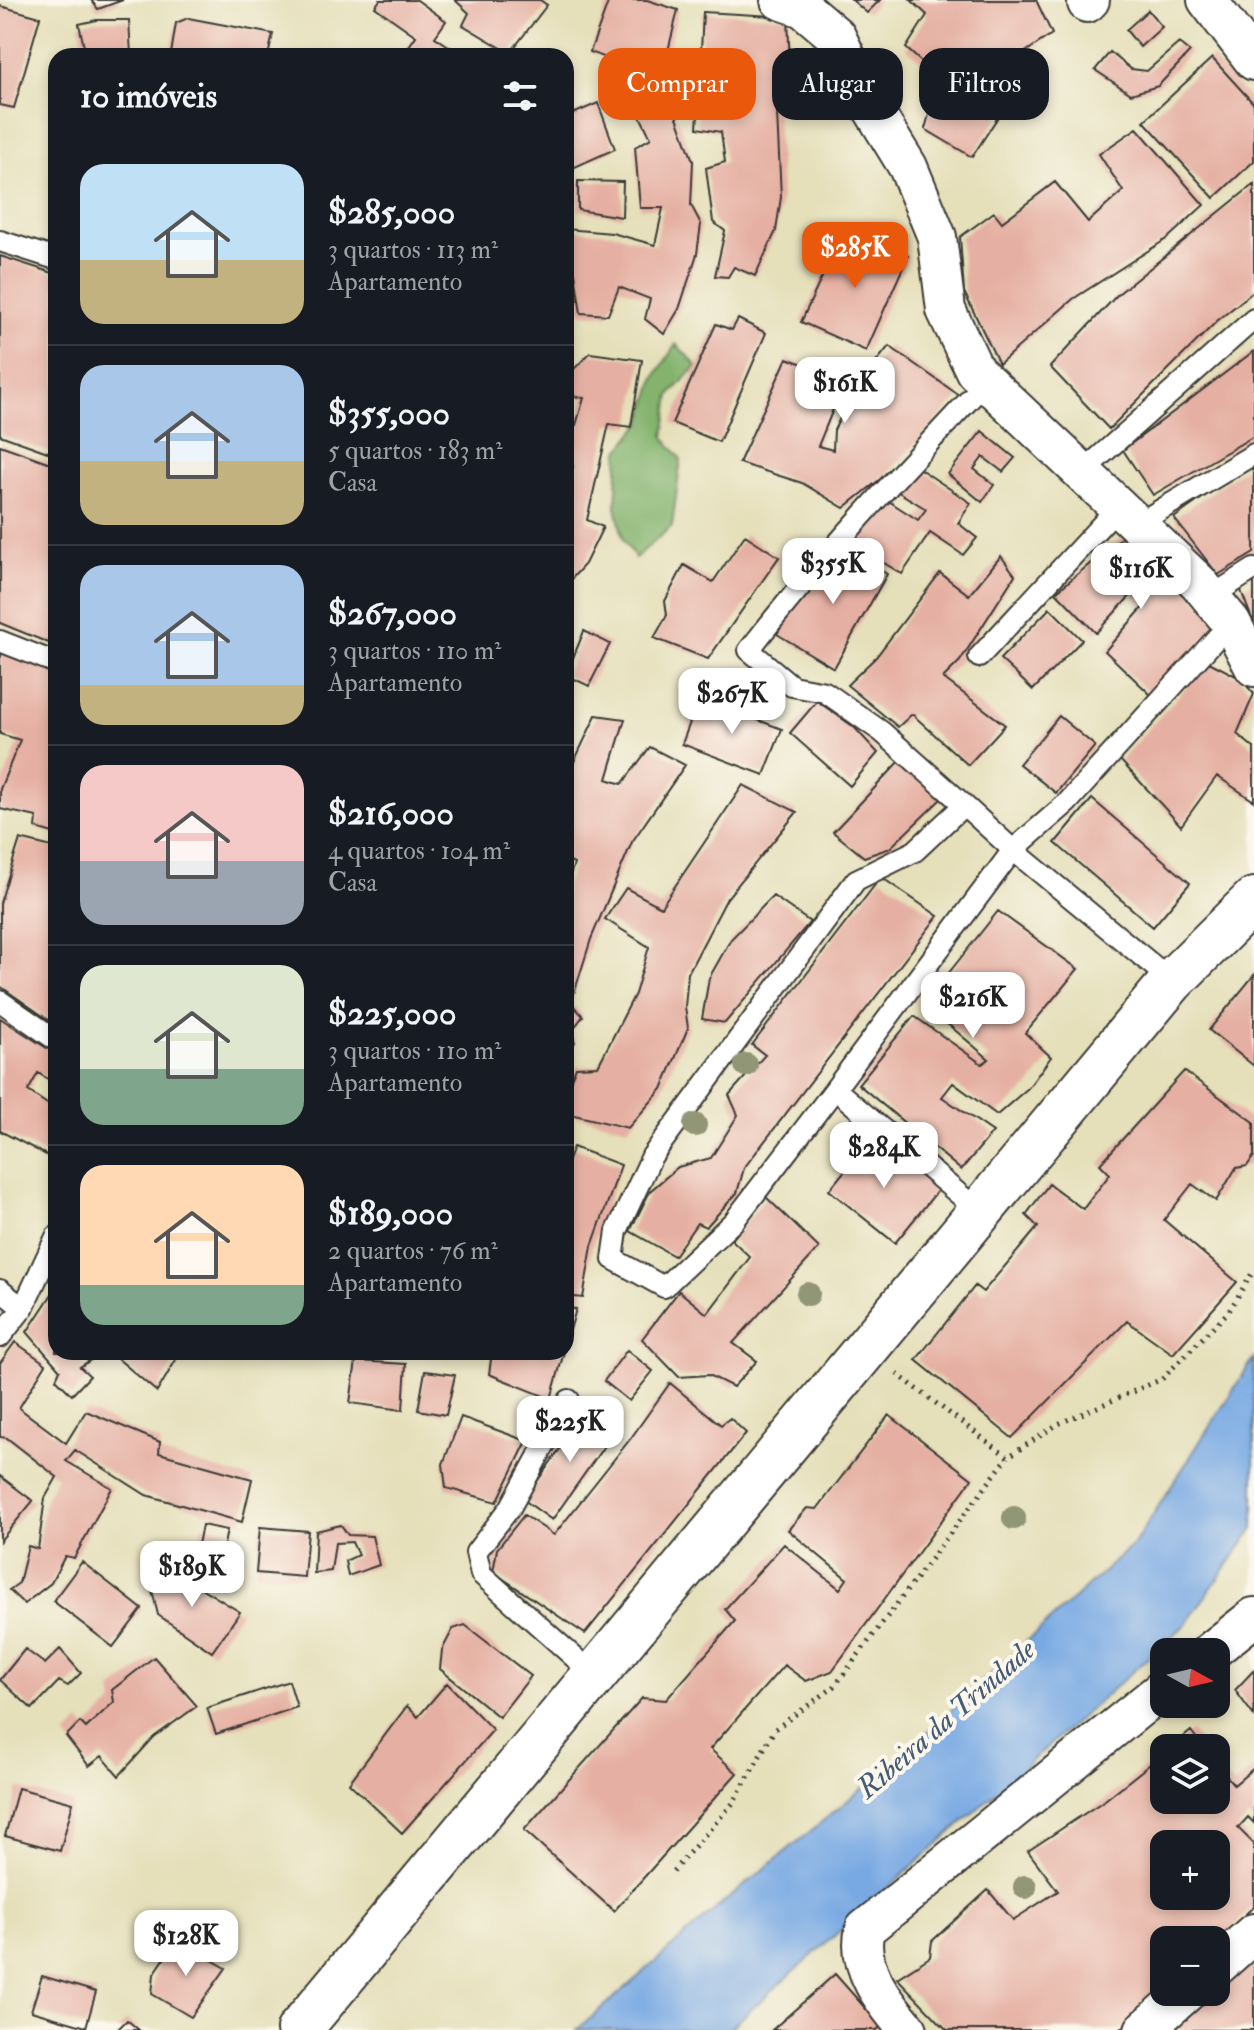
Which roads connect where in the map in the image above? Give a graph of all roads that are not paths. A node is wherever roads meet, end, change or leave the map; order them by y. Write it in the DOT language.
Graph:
graph roads {
  1 [pos="780,0"];
  2 [pos="1207,0"];
  3 [pos="1249,42"];
  4 [pos="0,241"];
  5 [pos="48,256"];
  6 [pos="1254,319"];
  7 [pos="986,382"];
  8 [pos="1254,454"];
  9 [pos="1081,473"];
  10 [pos="1128,516"];
  11 [pos="1254,569"];
  12 [pos="1220,609"];
  13 [pos="0,641"];
  14 [pos="979,657"];
  15 [pos="48,660"];
  16 [pos="1254,667"];
  17 [pos="964,805"];
  18 [pos="1013,850"];
  19 [pos="1254,900"];
  20 [pos="1172,981"];
  21 [pos="0,1001"];
  22 [pos="48,1034"];
  23 [pos="835,1089"];
  24 [pos="980,1212"];
  25 [pos="48,1254"];
  26 [pos="0,1290"];
  27 [pos="23,1308"];
  28 [pos="0,1337"];
  29 [pos="569,1400"];
  30 [pos="1254,1617"];
  31 [pos="1228,1638"];
  32 [pos="594,1675"];
  33 [pos="1150,1699"];
  34 [pos="1254,1933"];
  35 [pos="1230,1954"];
  36 [pos="1171,2006"];
  37 [pos="902,2028"];
  38 [pos="299,2030"];
  39 [pos="1144,2030"];
  1 -- 7 [label="street"];
  2 -- 3 [label="street"];
  4 -- 5 [label="lane"];
  6 -- 9 [label="lane"];
  7 -- 9 [label="street"];
  7 -- 17 [label="lane"];
  8 -- 10 [label="lane"];
  9 -- 10 [label="street"];
  10 -- 12 [label="street"];
  10 -- 14 [label="lane"];
  11 -- 12 [label="lane"];
  12 -- 16 [label="street"];
  12 -- 18 [label="lane"];
  13 -- 15 [label="lane"];
  17 -- 18 [label="lane"];
  17 -- 23 [label="lane"];
  18 -- 20 [label="lane"];
  18 -- 23 [label="lane"];
  19 -- 20 [label="street"];
  20 -- 24 [label="street"];
  21 -- 22 [label="lane"];
  23 -- 24 [label="lane"];
  24 -- 32 [label="street"];
  25 -- 27 [label="lane"];
  26 -- 27 [label="lane"];
  27 -- 28 [label="lane"];
  29 -- 32 [label="lane"];
  30 -- 31 [label="street"];
  32 -- 38 [label="street"];
  33 -- 37 [label="street"];
  34 -- 35 [label="street"];
  36 -- 39 [label="street"];
}
